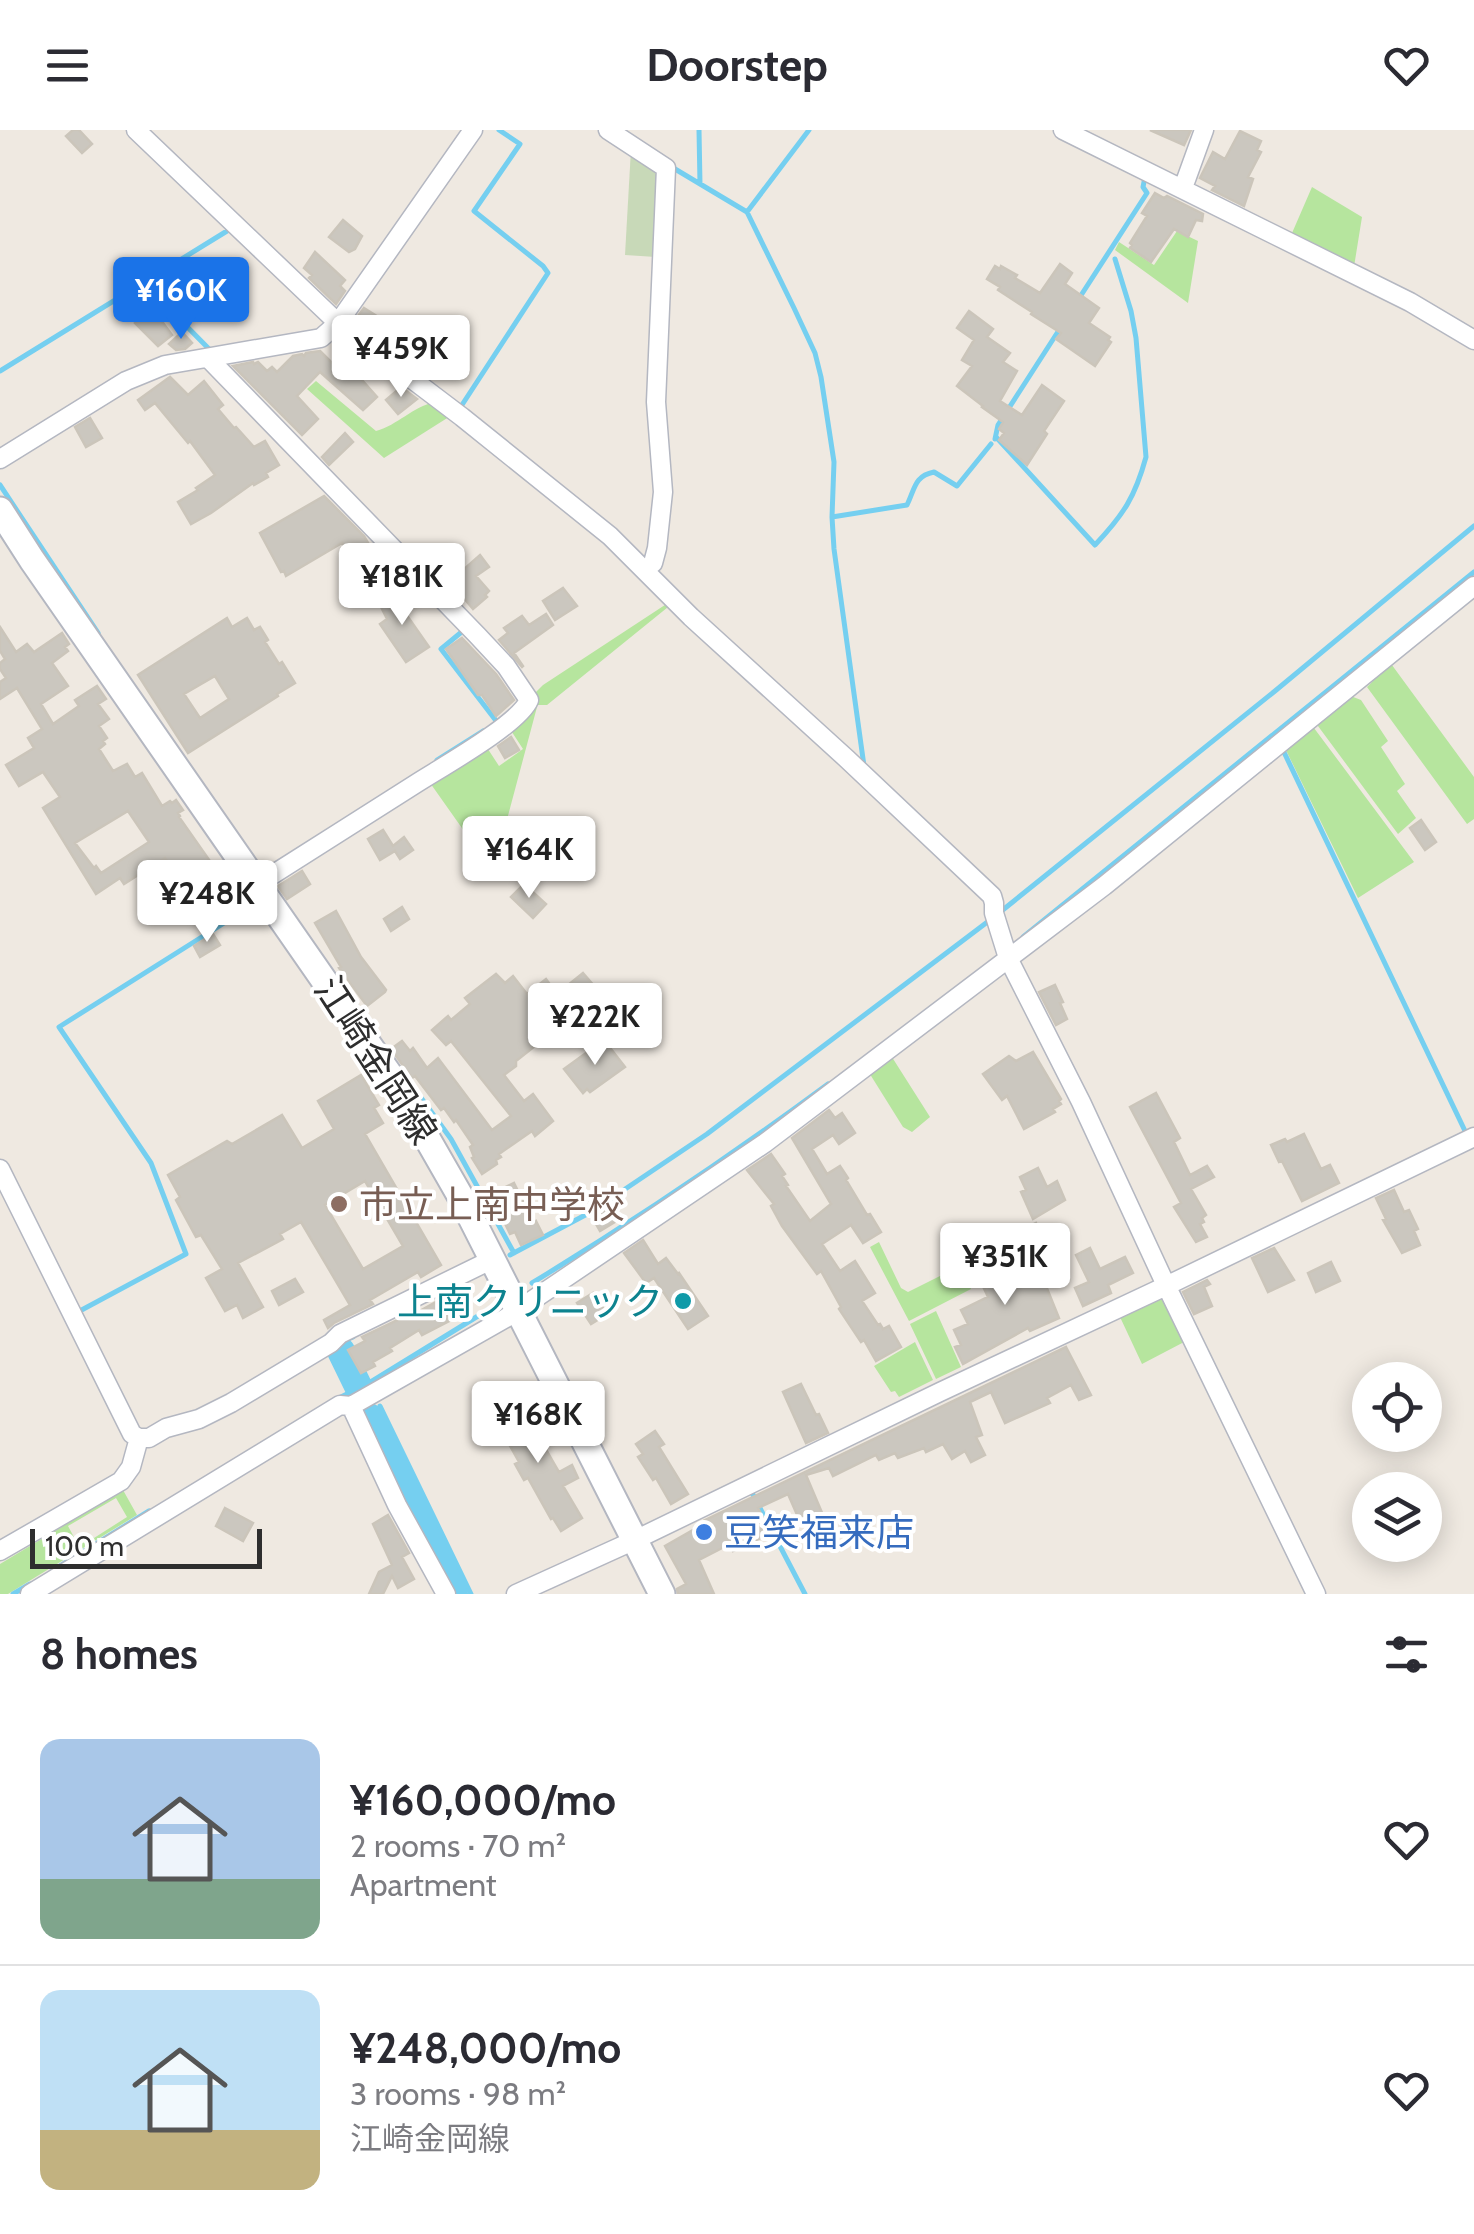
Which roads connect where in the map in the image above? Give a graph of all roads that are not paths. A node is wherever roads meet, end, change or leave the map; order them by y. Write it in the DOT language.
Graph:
graph roads {
  1 [pos="136,130"];
  2 [pos="473,130"];
  3 [pos="608,130"];
  4 [pos="1062,130"];
  5 [pos="1204,130"];
  6 [pos="1183,188"];
  7 [pos="339,320"];
  8 [pos="1474,340"];
  9 [pos="214,357"];
  10 [pos="0,458"];
  11 [pos="0,510"];
  12 [pos="650,566"];
  13 [pos="1474,586"];
  14 [pos="263,880"];
  15 [pos="1008,958"];
  16 [pos="1474,1137"];
  17 [pos="0,1170"];
  18 [pos="493,1259"];
  19 [pos="1164,1281"];
  20 [pos="518,1309"];
  21 [pos="350,1406"];
  22 [pos="138,1442"];
  23 [pos="635,1540"];
  24 [pos="0,1551"];
  25 [pos="30,1594"];
  26 [pos="446,1594"];
  27 [pos="516,1594"];
  28 [pos="662,1594"];
  29 [pos="1316,1594"];
  1 -- 7 [label="street"];
  2 -- 7 [label="street"];
  3 -- 12 [label="street"];
  4 -- 6 [label="street"];
  5 -- 6 [label="street"];
  6 -- 8 [label="street"];
  7 -- 9 [label="street"];
  7 -- 12 [label="street"];
  9 -- 10 [label="street"];
  9 -- 14 [label="street"];
  11 -- 14 [label="main road, 江崎金岡線"];
  12 -- 15 [label="street"];
  13 -- 15 [label="street"];
  14 -- 18 [label="main road, 江崎金岡線"];
  15 -- 19 [label="street"];
  15 -- 20 [label="street"];
  16 -- 19 [label="street"];
  17 -- 22 [label="street"];
  18 -- 20 [label="main road, 江崎金岡線"];
  18 -- 22 [label="street"];
  19 -- 23 [label="street"];
  19 -- 29 [label="street"];
  20 -- 21 [label="street"];
  20 -- 23 [label="main road, 江崎金岡線"];
  21 -- 25 [label="street"];
  21 -- 26 [label="street"];
  22 -- 24 [label="street"];
  23 -- 27 [label="street"];
  23 -- 28 [label="main road, 江崎金岡線"];
}
